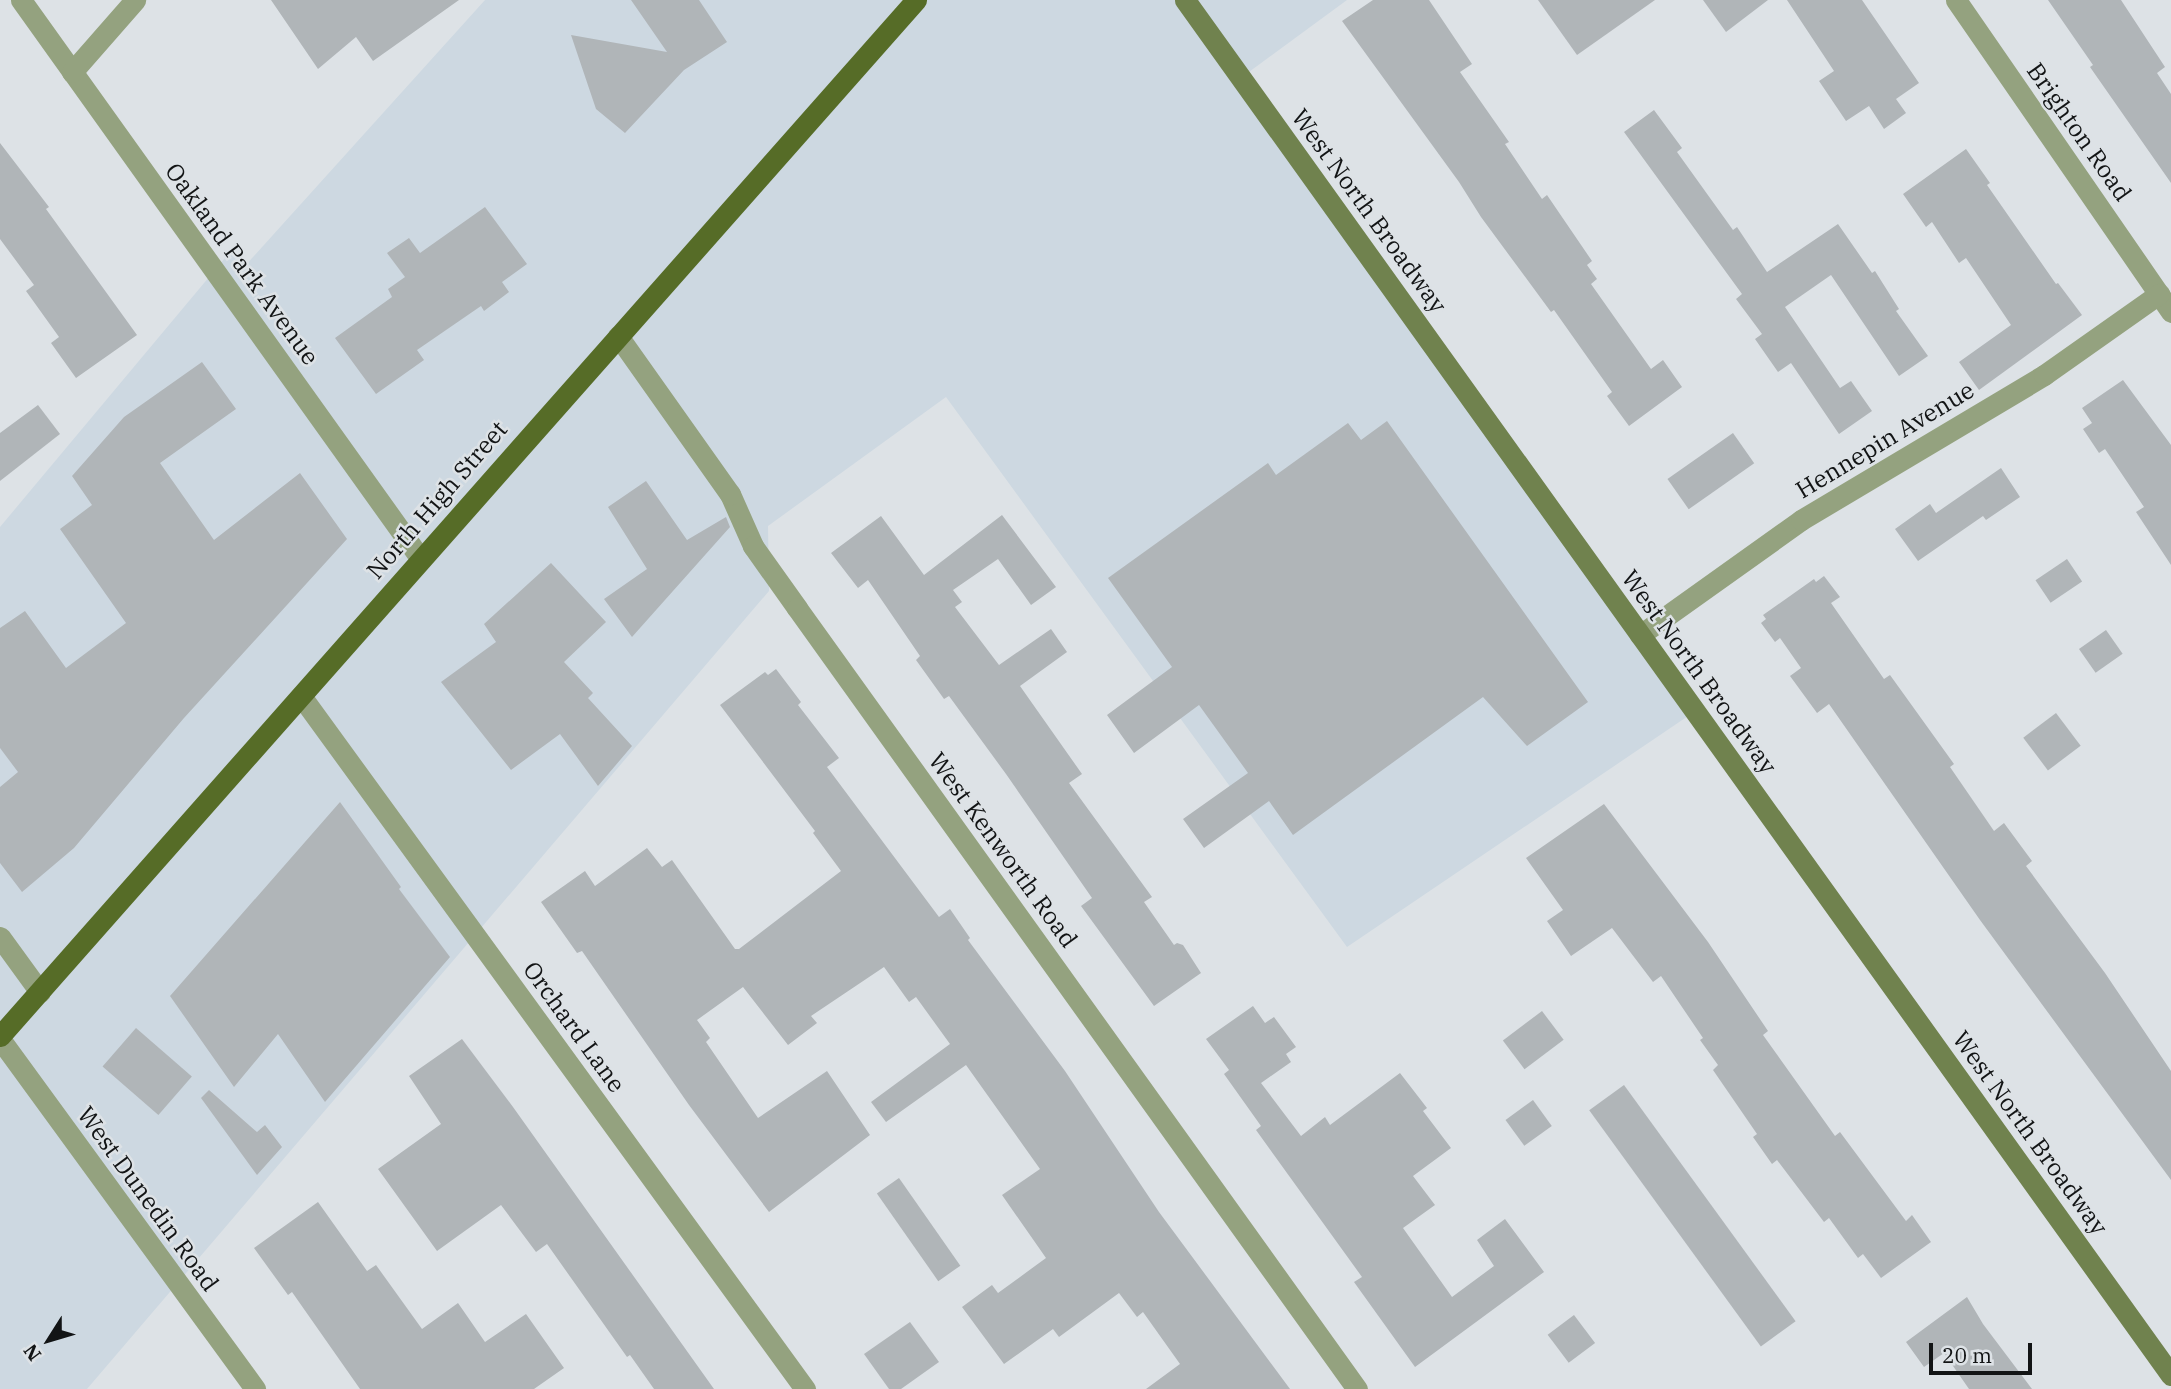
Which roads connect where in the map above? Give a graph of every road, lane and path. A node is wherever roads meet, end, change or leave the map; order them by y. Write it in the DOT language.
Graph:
graph roads {
  1 [pos="21,0"];
  2 [pos="135,0"];
  3 [pos="915,0"];
  4 [pos="1185,0"];
  5 [pos="1956,0"];
  6 [pos="72,72"];
  7 [pos="2165,303"];
  8 [pos="618,336"];
  9 [pos="420,558"];
  10 [pos="1640,635"];
  11 [pos="301,696"];
  12 [pos="0,937"];
  13 [pos="40,992"];
  14 [pos="0,1038"];
  15 [pos="2171,1375"];
  16 [pos="255,1389"];
  17 [pos="805,1389"];
  18 [pos="1357,1389"];
  1 -- 6 [label="street, Oakland Park Avenue"];
  2 -- 6 [label="street"];
  3 -- 8 [label="main road, North High Street"];
  4 -- 10 [label="main road, West North Broadway"];
  5 -- 7 [label="street, Brighton Road"];
  6 -- 9 [label="street, Oakland Park Avenue"];
  7 -- 10 [label="street, Hennepin Avenue"];
  8 -- 9 [label="main road, North High Street"];
  8 -- 18 [label="street, West Kenworth Road"];
  9 -- 11 [label="main road, North High Street"];
  10 -- 15 [label="main road, West North Broadway"];
  11 -- 13 [label="main road, North High Street"];
  11 -- 17 [label="street, Orchard Lane"];
  12 -- 13 [label="street"];
  13 -- 14 [label="main road, North High Street"];
  14 -- 16 [label="street, West Dunedin Road"];
}
